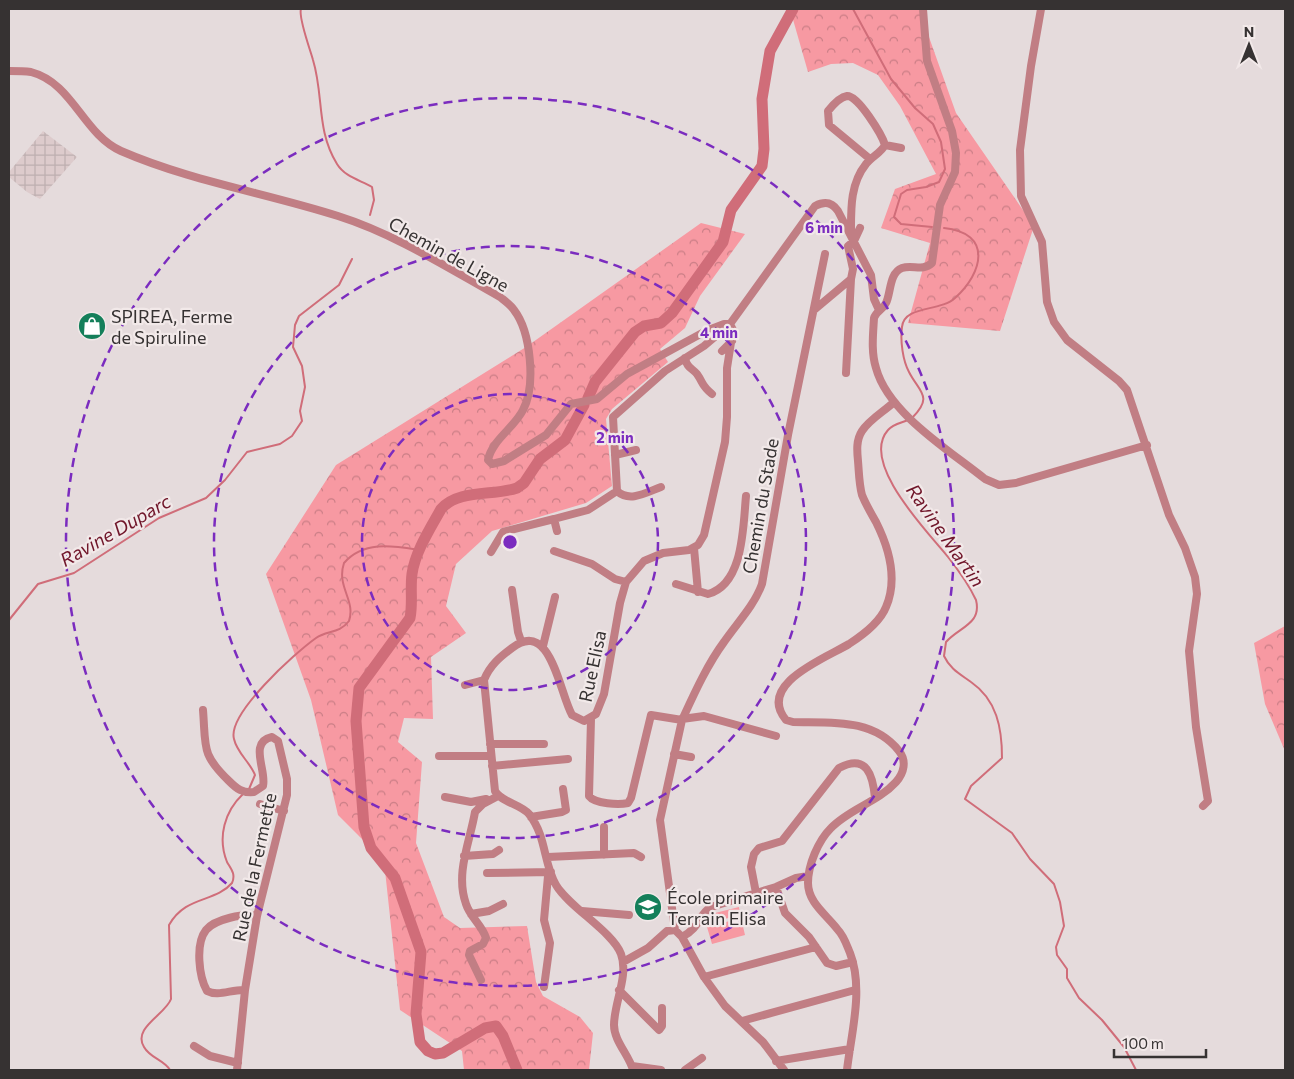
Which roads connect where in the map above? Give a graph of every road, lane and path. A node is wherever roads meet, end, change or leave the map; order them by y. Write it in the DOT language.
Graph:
graph roads {
  1 [pos="923,9"];
  2 [pos="1041,9"];
  3 [pos="9,71"];
  4 [pos="20,71"];
  5 [pos="9,76"];
  6 [pos="885,145"];
  7 [pos="900,148"];
  8 [pos="870,159"];
  9 [pos="860,228"];
  10 [pos="853,238"];
  11 [pos="825,254"];
  12 [pos="851,279"];
  13 [pos="814,310"];
  14 [pos="879,310"];
  15 [pos="730,324"];
  16 [pos="732,342"];
  17 [pos="722,351"];
  18 [pos="685,358"];
  19 [pos="846,373"];
  20 [pos="712,394"];
  21 [pos="893,403"];
  22 [pos="1147,445"];
  23 [pos="636,450"];
  24 [pos="615,455"];
  25 [pos="661,487"];
  26 [pos="617,490"];
  27 [pos="746,496"];
  28 [pos="554,519"];
  29 [pos="558,531"];
  30 [pos="694,548"];
  31 [pos="554,551"];
  32 [pos="491,552"];
  33 [pos="626,582"];
  34 [pos="676,584"];
  35 [pos="512,590"];
  36 [pos="698,592"];
  37 [pos="555,598"];
  38 [pos="521,642"];
  39 [pos="543,646"];
  40 [pos="484,680"];
  41 [pos="464,685"];
  42 [pos="203,710"];
  43 [pos="591,719"];
  44 [pos="682,720"];
  45 [pos="776,736"];
  46 [pos="490,744"];
  47 [pos="544,744"];
  48 [pos="674,754"];
  49 [pos="439,756"];
  50 [pos="491,756"];
  51 [pos="691,757"];
  52 [pos="568,759"];
  53 [pos="492,766"];
  54 [pos="563,789"];
  55 [pos="498,796"];
  56 [pos="444,797"];
  57 [pos="875,798"];
  58 [pos="260,804"];
  59 [pos="1202,806"];
  60 [pos="284,811"];
  61 [pos="531,817"];
  62 [pos="604,827"];
  63 [pos="499,850"];
  64 [pos="604,855"];
  65 [pos="464,856"];
  66 [pos="548,857"];
  67 [pos="642,858"];
  68 [pos="551,872"];
  69 [pos="487,874"];
  70 [pos="808,876"];
  71 [pos="776,887"];
  72 [pos="756,893"];
  73 [pos="503,904"];
  74 [pos="580,910"];
  75 [pos="471,914"];
  76 [pos="629,915"];
  77 [pos="257,916"];
  78 [pos="675,930"];
  79 [pos="682,937"];
  80 [pos="816,947"];
  81 [pos="623,962"];
  82 [pos="853,962"];
  83 [pos="704,978"];
  84 [pos="482,980"];
  85 [pos="544,987"];
  86 [pos="245,990"];
  87 [pos="619,990"];
  88 [pos="855,990"];
  89 [pos="662,1008"];
  90 [pos="742,1021"];
  91 [pos="194,1046"];
  92 [pos="850,1049"];
  93 [pos="702,1058"];
  94 [pos="776,1061"];
  95 [pos="237,1066"];
  96 [pos="633,1068"];
  97 [pos="661,1070"];
  98 [pos="685,1070"];
  99 [pos="784,1070"];
  100 [pos="847,1070"];
  1 -- 14 [label="street"];
  2 -- 22 [label="street"];
  3 -- 4 [label="street"];
  4 -- 5 [label="street"];
  4 -- 15 [label="street, Chemin de Ligne"];
  6 -- 7 [label="street"];
  6 -- 8 [label="street"];
  6 -- 8 [label="street"];
  8 -- 10 [label="street"];
  9 -- 10 [label="street"];
  10 -- 12 [label="street"];
  10 -- 14 [label="street"];
  10 -- 15 [label="street"];
  11 -- 13 [label="street, Chemin du Stade"];
  12 -- 13 [label="street"];
  12 -- 19 [label="street"];
  13 -- 44 [label="street, Chemin du Stade"];
  14 -- 21 [label="street"];
  15 -- 16 [label="street"];
  15 -- 18 [label="street"];
  16 -- 17 [label="street"];
  16 -- 30 [label="street"];
  18 -- 20 [label="street"];
  18 -- 24 [label="street"];
  21 -- 22 [label="street"];
  21 -- 57 [label="street"];
  22 -- 59 [label="street"];
  23 -- 24 [label="street"];
  24 -- 26 [label="street"];
  25 -- 26 [label="street"];
  26 -- 28 [label="street"];
  27 -- 36 [label="street"];
  28 -- 29 [label="street"];
  28 -- 32 [label="street"];
  30 -- 33 [label="street, Rue Elisa"];
  30 -- 36 [label="street"];
  31 -- 33 [label="street"];
  33 -- 43 [label="street, Rue Elisa"];
  34 -- 36 [label="street"];
  35 -- 38 [label="street"];
  37 -- 39 [label="street"];
  38 -- 39 [label="street"];
  38 -- 40 [label="street"];
  39 -- 43 [label="street, Rue Elisa"];
  40 -- 41 [label="street"];
  40 -- 46 [label="street"];
  42 -- 60 [label="street, Rue de la Fermette"];
  43 -- 44 [label="street"];
  44 -- 45 [label="street"];
  44 -- 48 [label="street, Chemin du Stade"];
  46 -- 47 [label="street"];
  46 -- 50 [label="street"];
  48 -- 51 [label="street"];
  48 -- 78 [label="street, Chemin du Stade"];
  49 -- 50 [label="street"];
  50 -- 53 [label="street"];
  52 -- 53 [label="street"];
  53 -- 55 [label="street"];
  54 -- 61 [label="street"];
  55 -- 56 [label="street"];
  55 -- 61 [label="street"];
  55 -- 65 [label="street"];
  57 -- 70 [label="street"];
  57 -- 72 [label="street"];
  58 -- 60 [label="street"];
  60 -- 77 [label="street, Rue de la Fermette"];
  61 -- 66 [label="street"];
  62 -- 64 [label="street"];
  63 -- 65 [label="street"];
  64 -- 66 [label="street"];
  64 -- 67 [label="street"];
  65 -- 75 [label="street"];
  66 -- 68 [label="street"];
  68 -- 69 [label="street"];
  68 -- 74 [label="street"];
  68 -- 85 [label="street"];
  70 -- 71 [label="street"];
  70 -- 82 [label="street"];
  71 -- 72 [label="street"];
  71 -- 80 [label="street"];
  72 -- 79 [label="street"];
  73 -- 75 [label="street"];
  74 -- 76 [label="street"];
  74 -- 81 [label="street"];
  75 -- 84 [label="street"];
  77 -- 86 [label="street, Rue de la Fermette"];
  77 -- 86 [label="street"];
  78 -- 79 [label="street"];
  78 -- 81 [label="street"];
  79 -- 83 [label="street"];
  80 -- 82 [label="street"];
  80 -- 83 [label="street"];
  81 -- 87 [label="street"];
  82 -- 88 [label="street"];
  83 -- 90 [label="street"];
  86 -- 95 [label="street, Rue de la Fermette"];
  87 -- 89 [label="street"];
  87 -- 96 [label="street"];
  88 -- 90 [label="street"];
  88 -- 92 [label="street"];
  90 -- 94 [label="street"];
  91 -- 95 [label="street, Rue de la Fermette"];
  92 -- 94 [label="street"];
  92 -- 100 [label="street"];
  93 -- 98 [label="street"];
  94 -- 99 [label="street"];
  96 -- 97 [label="street"];
}
